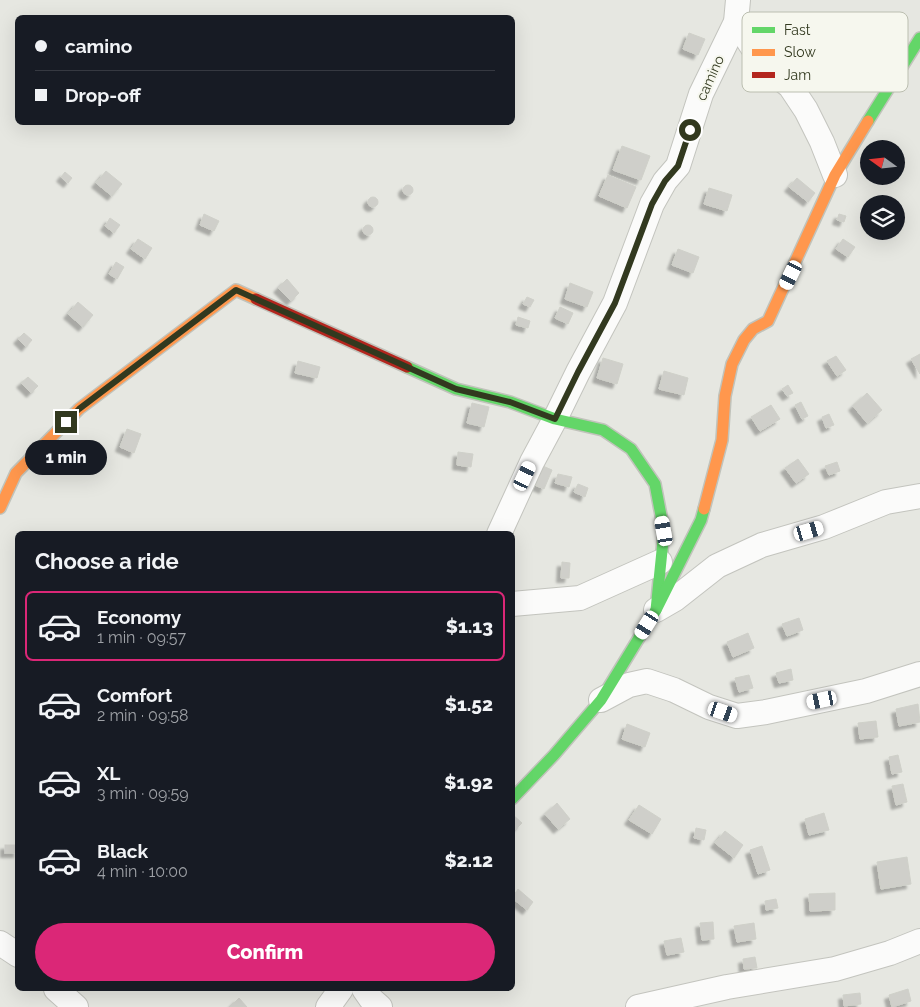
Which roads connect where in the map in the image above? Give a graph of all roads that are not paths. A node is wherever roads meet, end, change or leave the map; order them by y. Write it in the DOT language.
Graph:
graph roads {
  1 [pos="737,11"];
  2 [pos="920,38"];
  3 [pos="908,57"];
  4 [pos="794,92"];
  5 [pos="886,92"];
  6 [pos="835,175"];
  7 [pos="555,419"];
  8 [pos="920,496"];
  9 [pos="0,508"];
  10 [pos="500,531"];
  11 [pos="660,562"];
  12 [pos="515,604"];
  13 [pos="656,610"];
  14 [pos="920,674"];
  15 [pos="601,700"];
  16 [pos="515,796"];
  17 [pos="920,941"];
  18 [pos="0,943"];
  19 [pos="15,953"];
  20 [pos="58,991"];
  21 [pos="340,991"];
  22 [pos="365,991"];
  23 [pos="76,1007"];
  24 [pos="328,1007"];
  25 [pos="380,1007"];
  26 [pos="638,1007"];
  1 -- 7 [label="street, camino"];
  2 -- 3 [label="street"];
  4 -- 6 [label="street"];
  5 -- 6 [label="street"];
  6 -- 13 [label="street"];
  7 -- 9 [label="street"];
  7 -- 10 [label="street, camino"];
  7 -- 11 [label="street"];
  8 -- 13 [label="street"];
  11 -- 12 [label="street"];
  11 -- 13 [label="street"];
  13 -- 15 [label="street"];
  14 -- 15 [label="street"];
  15 -- 16 [label="street"];
  17 -- 26 [label="street"];
  18 -- 19 [label="street"];
  20 -- 23 [label="street"];
  21 -- 24 [label="street"];
  22 -- 25 [label="street"];
}
